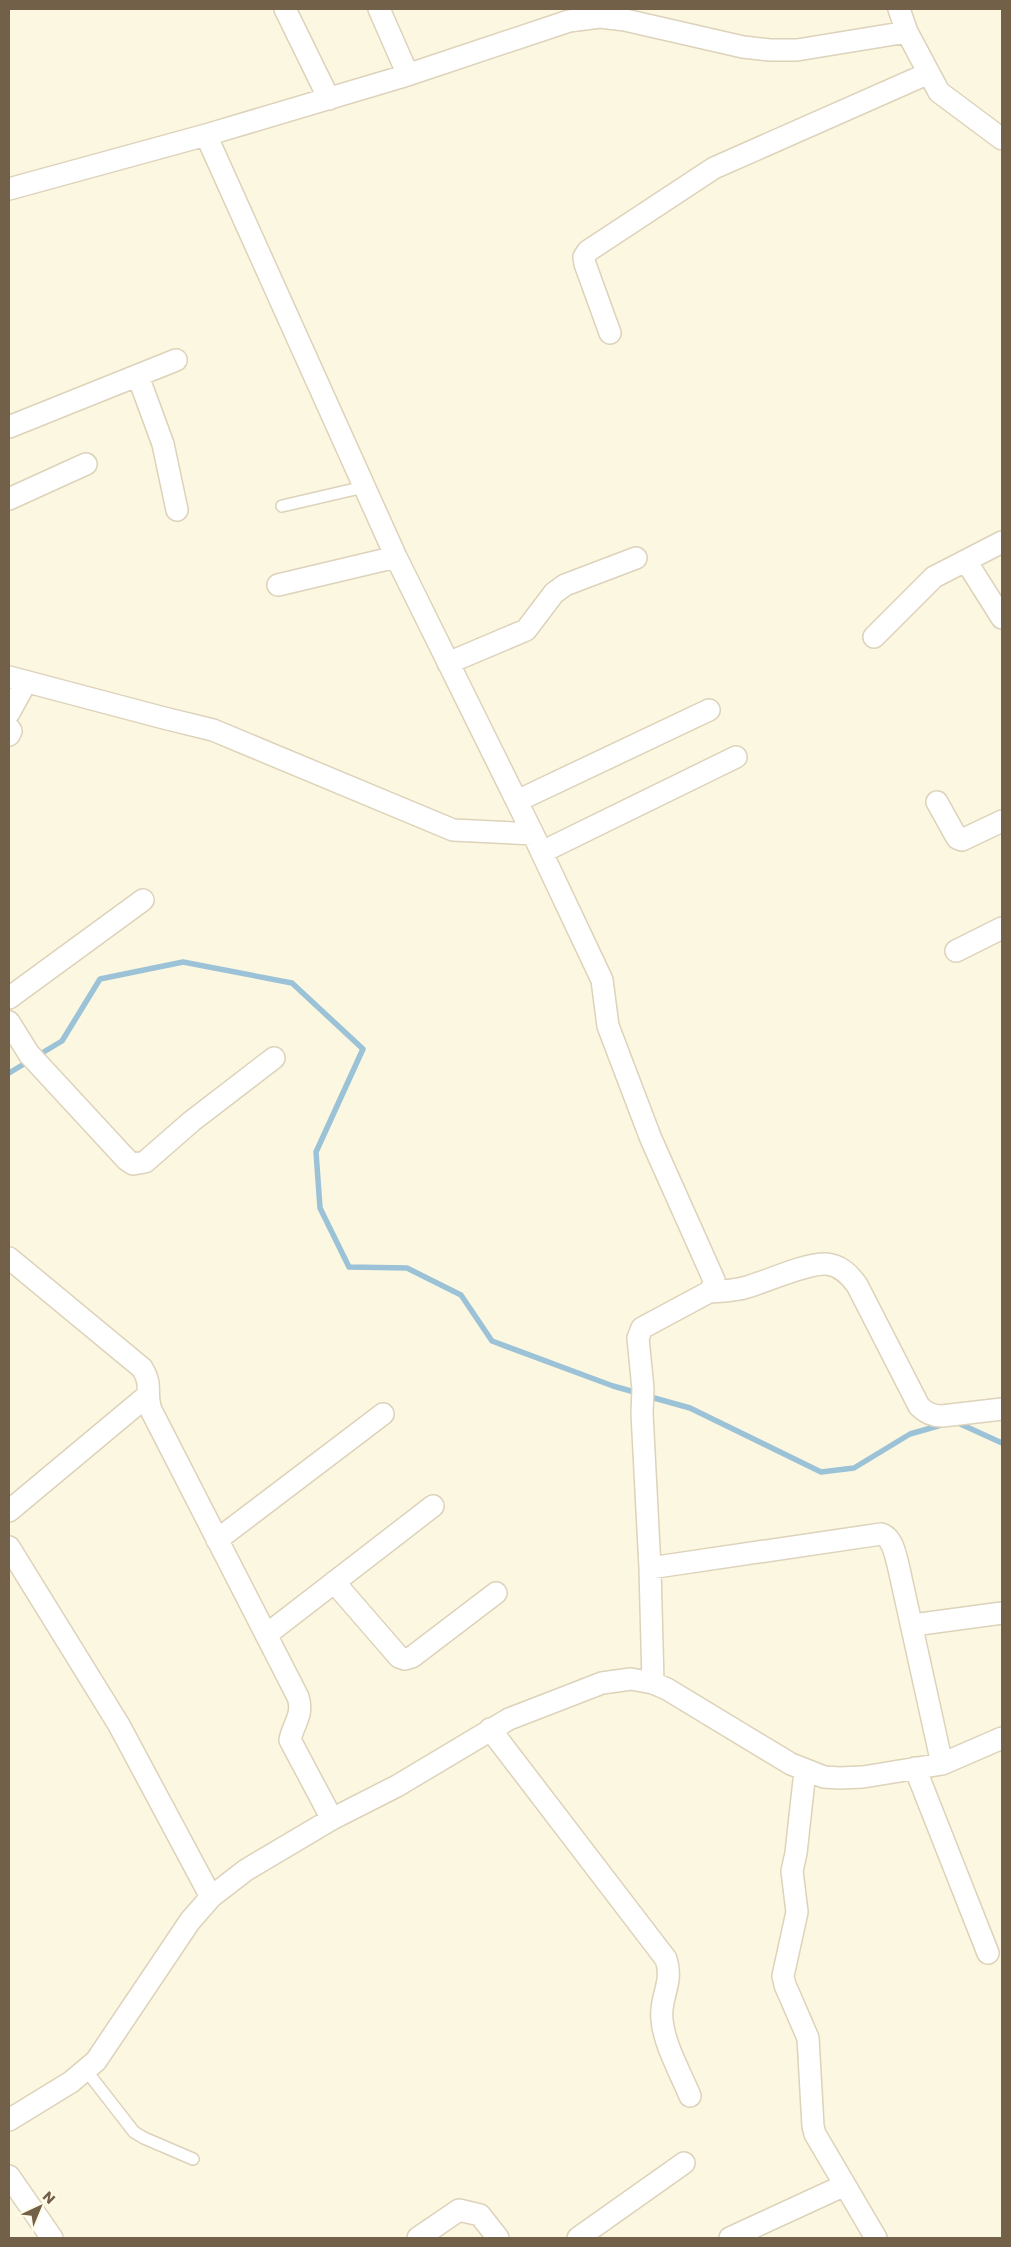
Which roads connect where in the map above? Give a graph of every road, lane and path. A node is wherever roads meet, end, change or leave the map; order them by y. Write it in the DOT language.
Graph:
graph roads {
  1 [pos="285,9"];
  2 [pos="379,9"];
  3 [pos="899,9"];
  4 [pos="907,32"];
  5 [pos="408,74"];
  6 [pos="929,74"];
  7 [pos="329,99"];
  8 [pos="206,135"];
  9 [pos="1002,139"];
  10 [pos="9,189"];
  11 [pos="610,333"];
  12 [pos="176,360"];
  13 [pos="138,376"];
  14 [pos="9,426"];
  15 [pos="86,464"];
  16 [pos="364,487"];
  17 [pos="9,499"];
  18 [pos="282,506"];
  19 [pos="177,510"];
  20 [pos="1002,542"];
  21 [pos="396,557"];
  22 [pos="636,558"];
  23 [pos="966,560"];
  24 [pos="278,585"];
  25 [pos="1002,618"];
  26 [pos="874,637"];
  27 [pos="448,662"];
  28 [pos="17,679"];
  29 [pos="709,710"];
  30 [pos="9,712"];
  31 [pos="9,728"];
  32 [pos="9,735"];
  33 [pos="736,757"];
  34 [pos="517,801"];
  35 [pos="938,802"];
  36 [pos="1002,821"];
  37 [pos="538,843"];
  38 [pos="143,900"];
  39 [pos="1002,928"];
  40 [pos="956,951"];
  41 [pos="12,989"];
  42 [pos="9,1022"];
  43 [pos="274,1058"];
  44 [pos="9,1258"];
  45 [pos="709,1292"];
  46 [pos="148,1395"];
  47 [pos="1002,1409"];
  48 [pos="383,1414"];
  49 [pos="433,1506"];
  50 [pos="9,1511"];
  51 [pos="217,1540"];
  52 [pos="9,1547"];
  53 [pos="650,1568"];
  54 [pos="334,1582"];
  55 [pos="496,1593"];
  56 [pos="1002,1613"];
  57 [pos="913,1625"];
  58 [pos="266,1635"];
  59 [pos="653,1683"];
  60 [pos="490,1729"];
  61 [pos="1002,1738"];
  62 [pos="942,1764"];
  63 [pos="915,1768"];
  64 [pos="805,1771"];
  65 [pos="332,1819"];
  66 [pos="211,1897"];
  67 [pos="988,1953"];
  68 [pos="86,2069"];
  69 [pos="690,2096"];
  70 [pos="9,2120"];
  71 [pos="193,2159"];
  72 [pos="684,2162"];
  73 [pos="9,2176"];
  74 [pos="845,2185"];
  75 [pos="52,2238"];
  76 [pos="418,2238"];
  77 [pos="498,2238"];
  78 [pos="578,2238"];
  79 [pos="730,2238"];
  80 [pos="876,2238"];
  1 -- 7 [label="street"];
  2 -- 5 [label="street"];
  3 -- 4 [label="street"];
  4 -- 5 [label="street"];
  4 -- 6 [label="street"];
  5 -- 7 [label="street"];
  6 -- 9 [label="street"];
  6 -- 11 [label="street"];
  7 -- 8 [label="street"];
  8 -- 10 [label="street"];
  8 -- 16 [label="street"];
  12 -- 13 [label="street"];
  13 -- 14 [label="street"];
  13 -- 19 [label="street"];
  15 -- 17 [label="street"];
  16 -- 18 [label="lane"];
  16 -- 21 [label="street"];
  20 -- 23 [label="street"];
  21 -- 24 [label="street"];
  21 -- 27 [label="street"];
  22 -- 27 [label="street"];
  23 -- 25 [label="street"];
  23 -- 26 [label="street"];
  27 -- 34 [label="street"];
  28 -- 30 [label="street"];
  28 -- 37 [label="street"];
  29 -- 34 [label="street"];
  31 -- 32 [label="street"];
  33 -- 37 [label="street"];
  34 -- 37 [label="street"];
  35 -- 36 [label="street"];
  37 -- 45 [label="street"];
  38 -- 41 [label="street"];
  39 -- 40 [label="street"];
  42 -- 43 [label="street"];
  44 -- 46 [label="street"];
  45 -- 47 [label="street"];
  45 -- 53 [label="street"];
  46 -- 50 [label="street"];
  46 -- 51 [label="street"];
  48 -- 51 [label="street"];
  49 -- 54 [label="street"];
  51 -- 58 [label="street"];
  52 -- 66 [label="street"];
  53 -- 57 [label="street"];
  53 -- 59 [label="street"];
  54 -- 55 [label="street"];
  54 -- 58 [label="street"];
  56 -- 57 [label="street"];
  57 -- 62 [label="street"];
  58 -- 65 [label="street"];
  59 -- 60 [label="street"];
  59 -- 64 [label="street"];
  60 -- 65 [label="street"];
  60 -- 69 [label="street"];
  61 -- 62 [label="street"];
  62 -- 63 [label="street"];
  63 -- 64 [label="street"];
  63 -- 67 [label="street"];
  64 -- 74 [label="street"];
  65 -- 66 [label="street"];
  66 -- 68 [label="street"];
  68 -- 70 [label="street"];
  68 -- 71 [label="lane"];
  72 -- 78 [label="street"];
  73 -- 75 [label="street"];
  74 -- 79 [label="street"];
  74 -- 80 [label="street"];
  76 -- 77 [label="street"];
}
